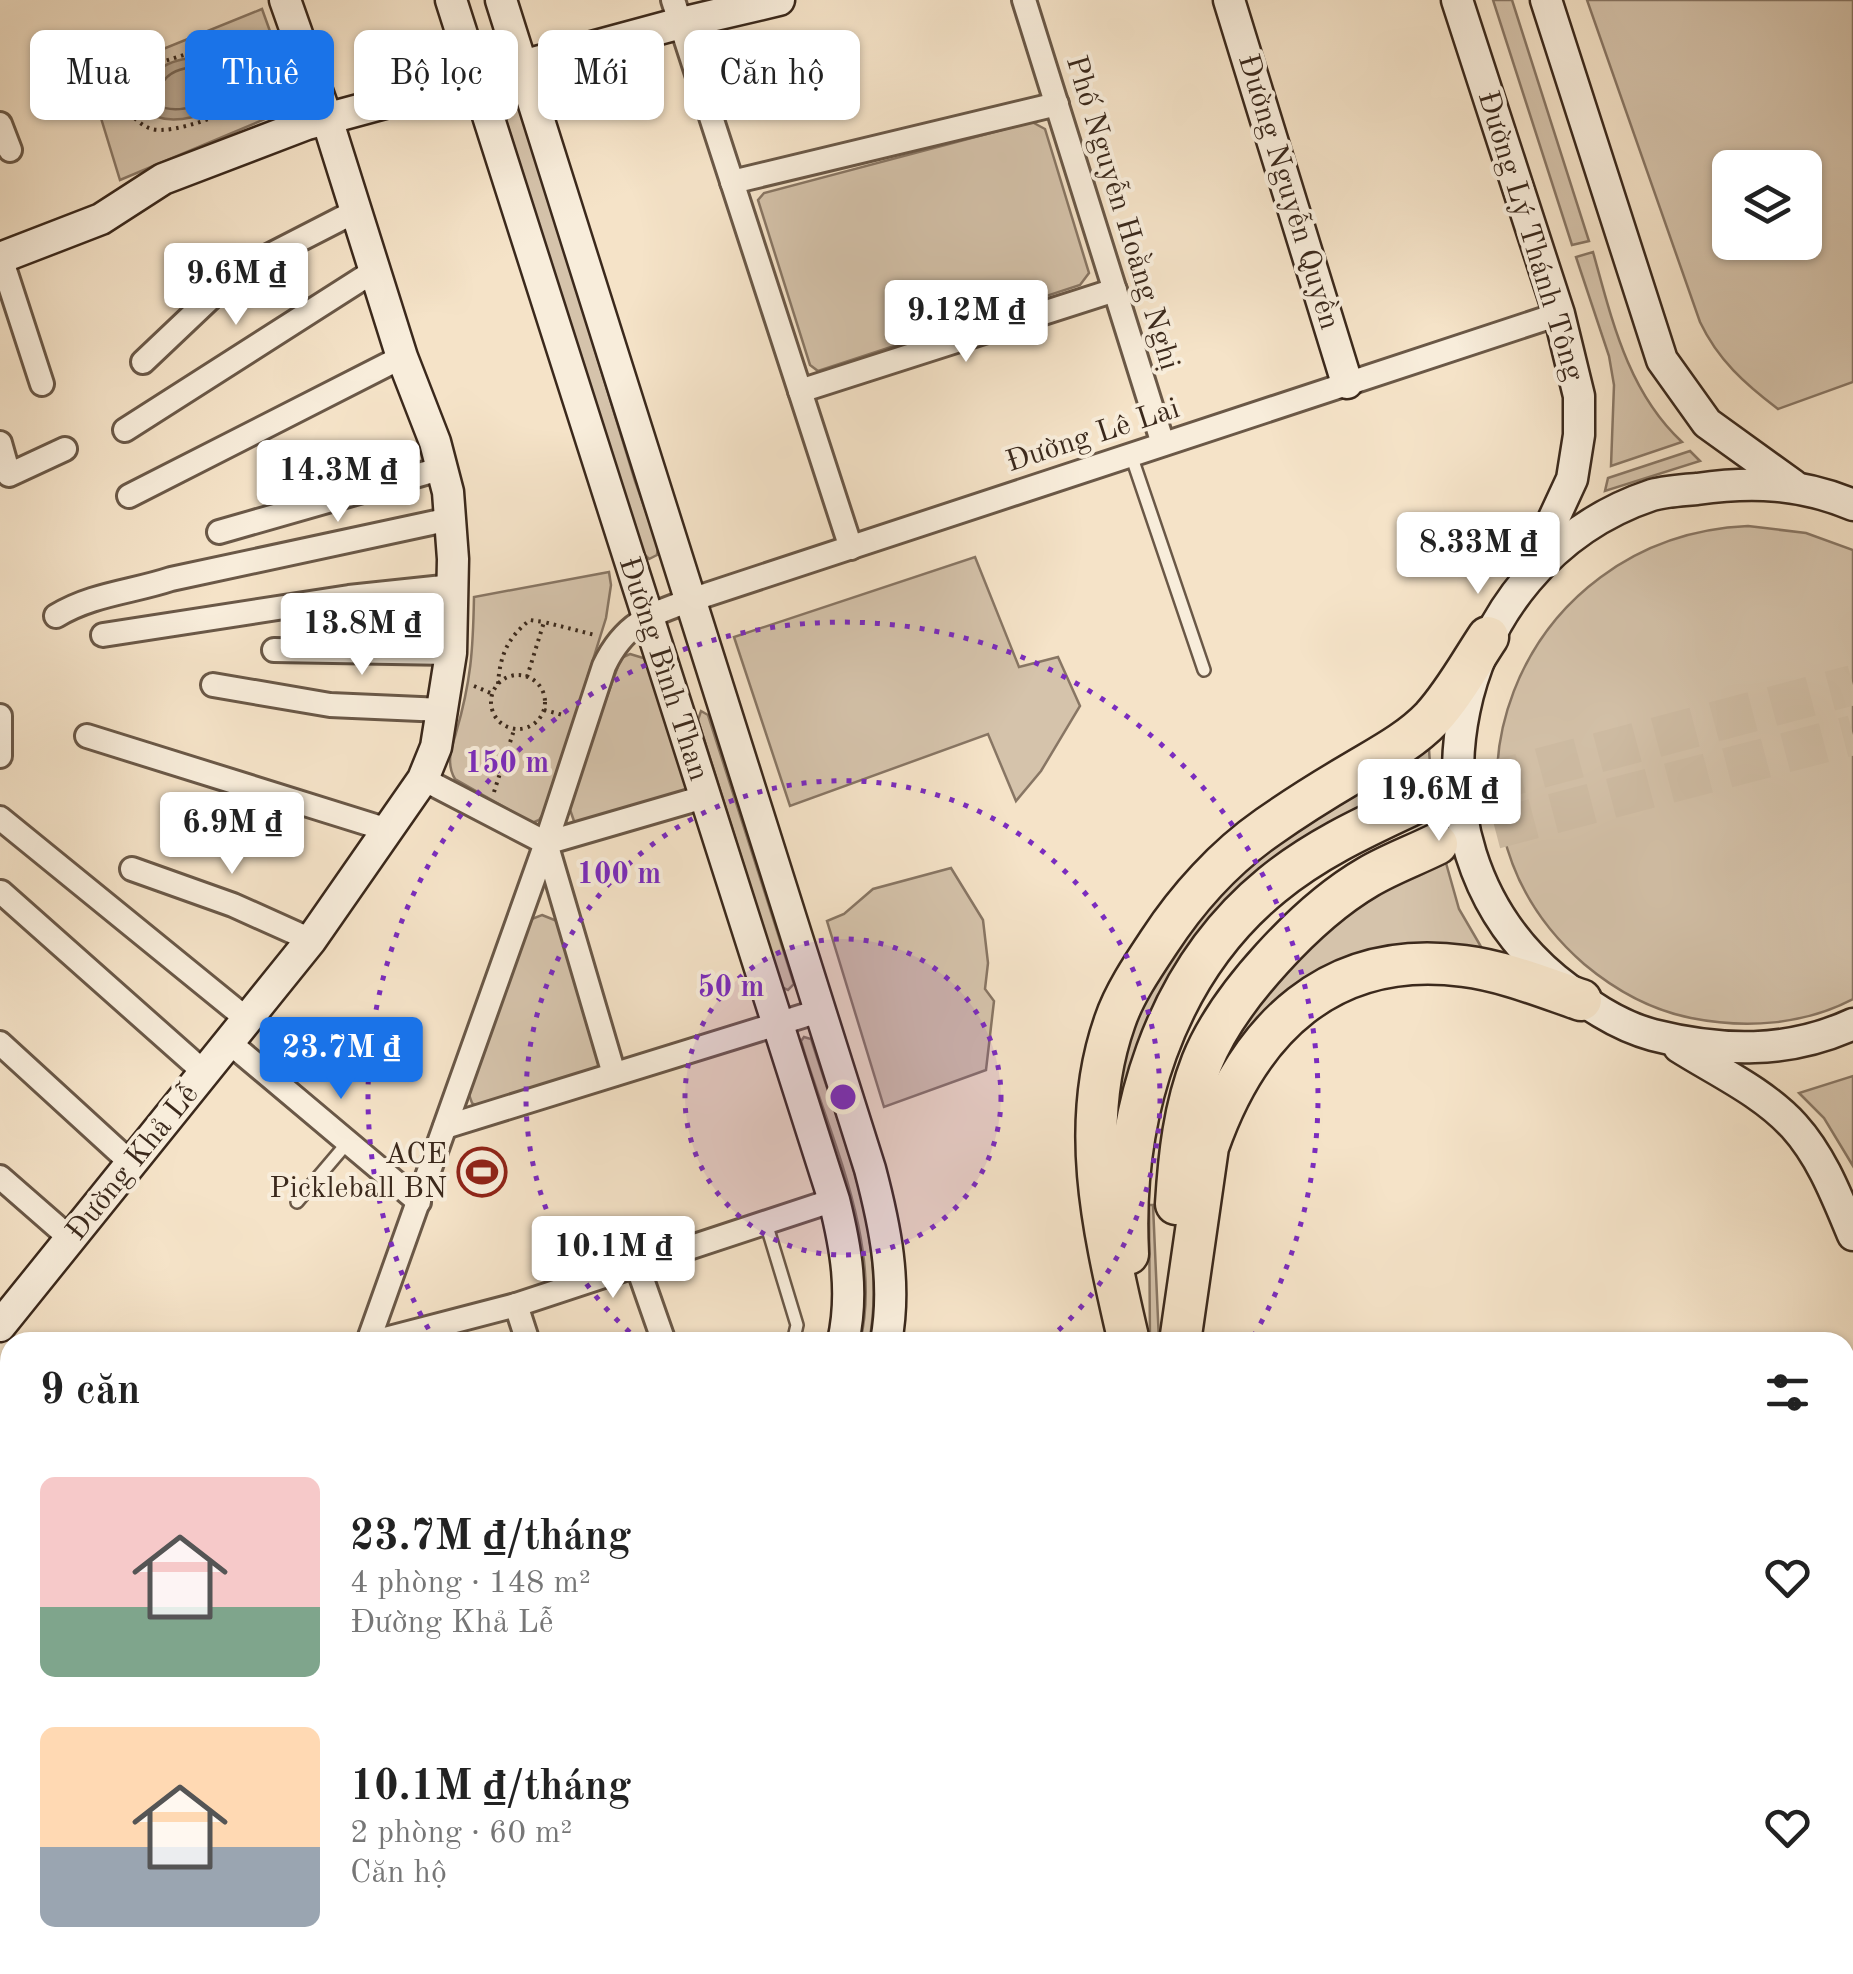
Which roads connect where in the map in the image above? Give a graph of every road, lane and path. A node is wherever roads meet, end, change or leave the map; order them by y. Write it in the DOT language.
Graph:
graph roads {
  1 [pos="284,0"];
  2 [pos="451,0"];
  3 [pos="501,0"];
  4 [pos="779,0"];
  5 [pos="1024,0"];
  6 [pos="1229,0"];
  7 [pos="1456,0"];
  8 [pos="1546,0"];
  9 [pos="677,12"];
  10 [pos="295,30"];
  11 [pos="461,30"];
  12 [pos="523,65"];
  13 [pos="518,66"];
  14 [pos="136,80"];
  15 [pos="1057,104"];
  16 [pos="324,120"];
  17 [pos="327,120"];
  18 [pos="489,120"];
  19 [pos="0,124"];
  20 [pos="10,150"];
  21 [pos="732,182"];
  22 [pos="354,212"];
  23 [pos="1,258"];
  24 [pos="374,270"];
  25 [pos="1115,290"];
  26 [pos="1559,314"];
  27 [pos="402,357"];
  28 [pos="143,362"];
  29 [pos="1347,383"];
  30 [pos="42,384"];
  31 [pos="800,391"];
  32 [pos="125,430"];
  33 [pos="0,442"];
  34 [pos="1163,444"];
  35 [pos="65,449"];
  36 [pos="1131,455"];
  37 [pos="443,468"];
  38 [pos="1795,487"];
  39 [pos="129,496"];
  40 [pos="1853,505"];
  41 [pos="450,520"];
  42 [pos="219,532"];
  43 [pos="851,548"];
  44 [pos="1522,584"];
  45 [pos="453,586"];
  46 [pos="691,600"];
  47 [pos="56,616"];
  48 [pos="646,616"];
  49 [pos="544,622"];
  50 [pos="104,636"];
  51 [pos="596,636"];
  52 [pos="1488,637"];
  53 [pos="274,650"];
  54 [pos="451,653"];
  55 [pos="1204,670"];
  56 [pos="526,677"];
  57 [pos="498,684"];
  58 [pos="213,685"];
  59 [pos="474,686"];
  60 [pos="493,694"];
  61 [pos="443,710"];
  62 [pos="544,710"];
  63 [pos="0,716"];
  64 [pos="570,717"];
  65 [pos="514,730"];
  66 [pos="87,736"];
  67 [pos="0,756"];
  68 [pos="422,779"];
  69 [pos="492,796"];
  70 [pos="704,797"];
  71 [pos="1424,799"];
  72 [pos="0,819"];
  73 [pos="388,830"];
  74 [pos="546,843"];
  75 [pos="1437,844"];
  76 [pos="132,869"];
  77 [pos="1,892"];
  78 [pos="310,940"];
  79 [pos="1581,1000"];
  80 [pos="819,1012"];
  81 [pos="1853,1024"];
  82 [pos="779,1026"];
  83 [pos="239,1031"];
  84 [pos="1664,1038"];
  85 [pos="0,1044"];
  86 [pos="205,1073"];
  87 [pos="614,1074"];
  88 [pos="446,1127"];
  89 [pos="348,1142"];
  90 [pos="131,1164"];
  91 [pos="0,1177"];
  92 [pos="834,1200"];
  93 [pos="297,1202"];
  94 [pos="419,1202"];
  95 [pos="766,1223"];
  96 [pos="1853,1235"];
  97 [pos="71,1239"];
  98 [pos="637,1265"];
  99 [pos="516,1305"];
  100 [pos="0,1326"];
  101 [pos="374,1332"];
  102 [pos="410,1332"];
  103 [pos="525,1332"];
  104 [pos="660,1332"];
  105 [pos="796,1332"];
  106 [pos="843,1332"];
  107 [pos="887,1332"];
  108 [pos="1128,1332"];
  109 [pos="1130,1332"];
  110 [pos="1179,1332"];
  111 [pos="1180,1332"];
  1 -- 10 [label="main road, Đường Khả Lễ"];
  2 -- 11 [label="main road, Đường Bình Than"];
  3 -- 12 [label="main road, Đường Bình Than"];
  4 -- 9 [label="main road"];
  5 -- 15 [label="street, Phố Nguyễn Hoằng Nghị"];
  6 -- 29 [label="main road, Đường Nguyễn Quyền"];
  7 -- 26 [label="main road, Đường Lý Thánh Tông"];
  8 -- 38 [label="main road"];
  9 -- 12 [label="main road"];
  9 -- 21 [label="street"];
  12 -- 13 [label="main road"];
  12 -- 46 [label="main road, Đường Bình Than"];
  14 -- 14 [label="path"];
  15 -- 21 [label="street"];
  15 -- 25 [label="street, Phố Nguyễn Hoằng Nghị"];
  16 -- 23 [label="main road"];
  17 -- 22 [label="main road, Đường Khả Lễ"];
  18 -- 48 [label="main road, Đường Bình Than"];
  19 -- 20 [label="street"];
  21 -- 31 [label="street"];
  22 -- 24 [label="main road, Đường Khả Lễ"];
  22 -- 28 [label="street"];
  23 -- 30 [label="street"];
  24 -- 27 [label="main road, Đường Khả Lễ"];
  24 -- 32 [label="street"];
  25 -- 31 [label="street"];
  25 -- 34 [label="street, Phố Nguyễn Hoằng Nghị"];
  26 -- 29 [label="street, Đường Lê Lai"];
  26 -- 44 [label="main road, Đường Lý Thánh Tông"];
  27 -- 37 [label="main road, Đường Khả Lễ"];
  27 -- 39 [label="street"];
  29 -- 34 [label="street, Đường Lê Lai"];
  31 -- 43 [label="street"];
  33 -- 35 [label="street"];
  34 -- 36 [label="street, Đường Lê Lai"];
  36 -- 43 [label="street, Đường Lê Lai"];
  36 -- 55 [label="lane"];
  37 -- 41 [label="main road, Đường Khả Lễ"];
  37 -- 42 [label="street"];
  38 -- 40 [label="main road"];
  38 -- 44 [label="main road"];
  41 -- 45 [label="main road, Đường Khả Lễ"];
  41 -- 47 [label="street"];
  43 -- 46 [label="street, Đường Lê Lai"];
  44 -- 52 [label="main road"];
  45 -- 50 [label="street"];
  45 -- 54 [label="main road, Đường Khả Lễ"];
  46 -- 48 [label="street, Đường Lê Lai"];
  46 -- 80 [label="main road, Đường Bình Than"];
  48 -- 70 [label="main road, Đường Bình Than"];
  48 -- 74 [label="street"];
  49 -- 51 [label="path"];
  49 -- 56 [label="path"];
  49 -- 57 [label="path"];
  52 -- 79 [label="main road"];
  52 -- 108 [label="highway"];
  53 -- 54 [label="street"];
  54 -- 61 [label="main road, Đường Khả Lễ"];
  56 -- 57 [label="path"];
  56 -- 62 [label="path"];
  57 -- 60 [label="path"];
  58 -- 61 [label="street"];
  59 -- 60 [label="path"];
  60 -- 65 [label="path"];
  61 -- 68 [label="main road, Đường Khả Lễ"];
  62 -- 64 [label="path"];
  62 -- 65 [label="path"];
  63 -- 67 [label="street"];
  65 -- 69 [label="path"];
  66 -- 73 [label="street"];
  68 -- 73 [label="main road, Đường Khả Lễ"];
  68 -- 74 [label="street"];
  70 -- 74 [label="street"];
  70 -- 82 [label="main road, Đường Bình Than"];
  71 -- 109 [label="highway"];
  72 -- 83 [label="street"];
  73 -- 78 [label="main road, Đường Khả Lễ"];
  74 -- 87 [label="street"];
  74 -- 88 [label="street"];
  75 -- 110 [label="highway"];
  76 -- 78 [label="street"];
  77 -- 86 [label="street"];
  78 -- 83 [label="main road, Đường Khả Lễ"];
  79 -- 84 [label="main road"];
  79 -- 111 [label="highway"];
  80 -- 82 [label="street"];
  80 -- 107 [label="main road, Đường Bình Than"];
  81 -- 84 [label="main road"];
  82 -- 87 [label="street"];
  82 -- 92 [label="main road, Đường Bình Than"];
  83 -- 86 [label="main road, Đường Khả Lễ"];
  83 -- 89 [label="street"];
  84 -- 96 [label="main road"];
  85 -- 90 [label="street"];
  86 -- 90 [label="main road, Đường Khả Lễ"];
  87 -- 88 [label="street"];
  88 -- 94 [label="street"];
  89 -- 93 [label="lane"];
  89 -- 94 [label="street"];
  90 -- 97 [label="main road, Đường Khả Lễ"];
  91 -- 97 [label="street"];
  92 -- 95 [label="street"];
  92 -- 106 [label="main road, Đường Bình Than"];
  94 -- 101 [label="street"];
  95 -- 98 [label="street"];
  95 -- 105 [label="lane"];
  97 -- 100 [label="main road, Đường Khả Lễ"];
  98 -- 99 [label="street"];
  98 -- 104 [label="street"];
  99 -- 102 [label="street"];
  99 -- 103 [label="street"];
}
